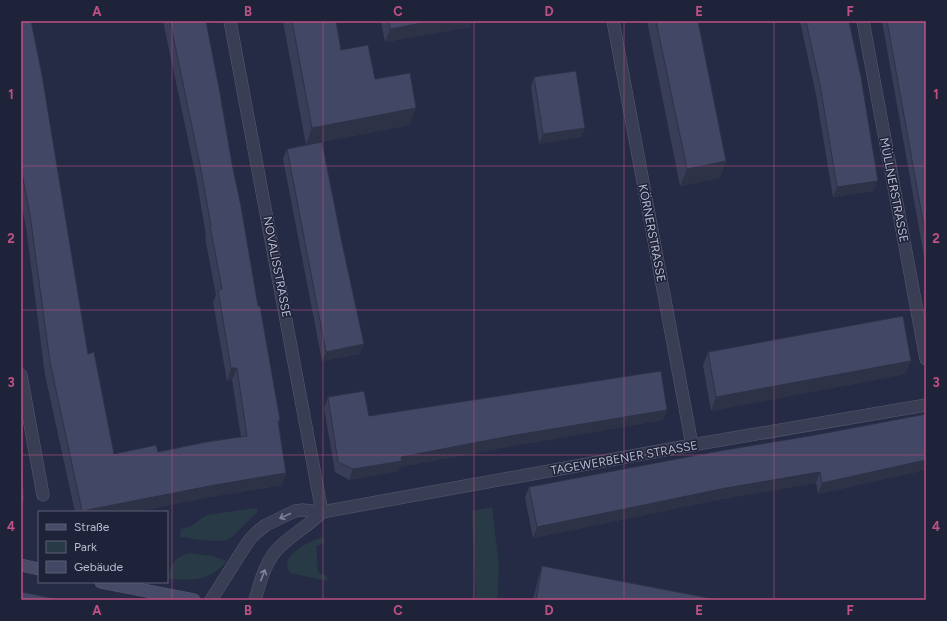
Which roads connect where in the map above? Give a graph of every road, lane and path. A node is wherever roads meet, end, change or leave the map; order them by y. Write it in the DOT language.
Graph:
graph roads {
  1 [pos="230,21"];
  2 [pos="613,21"];
  3 [pos="863,21"];
  4 [pos="926,359"];
  5 [pos="21,375"];
  6 [pos="926,405"];
  7 [pos="692,445"];
  8 [pos="42,495"];
  9 [pos="322,512"];
  10 [pos="21,565"];
  11 [pos="38,569"];
  12 [pos="106,583"];
  13 [pos="194,600"];
  14 [pos="211,600"];
  15 [pos="255,600"];
  1 -- 9 [label="street, NOVALISSTRASSE"];
  2 -- 7 [label="street, KÖRNERSTRASSE"];
  3 -- 4 [label="street, MÜLLNERSTRASSE"];
  5 -- 8 [label="street"];
  6 -- 7 [label="street, TAGEWERBENER STRASSE"];
  7 -- 9 [label="street, TAGEWERBENER STRASSE"];
  9 -- 14 [label="street, TAGEWERBENER STRASSE, one-way"];
  15 -- 9 [label="street, one-way"];
  10 -- 11 [label="main road"];
  12 -- 13 [label="main road"];
}
